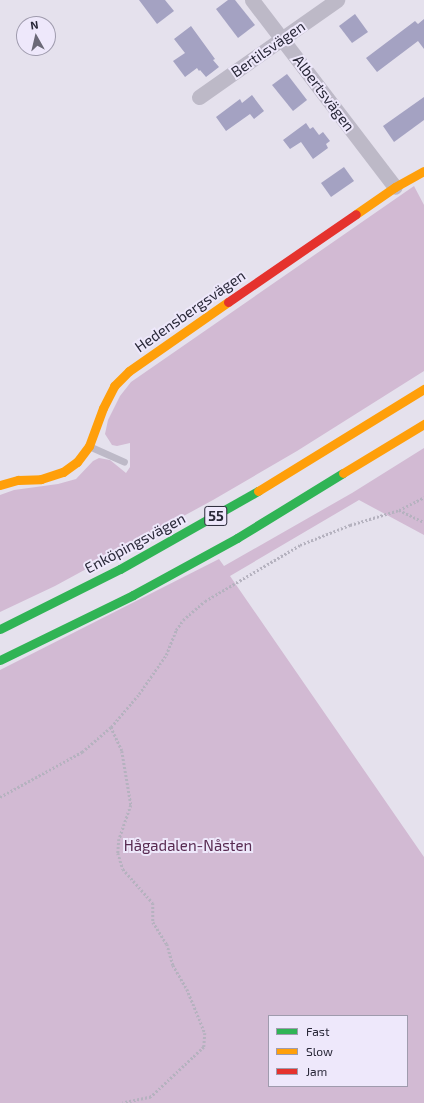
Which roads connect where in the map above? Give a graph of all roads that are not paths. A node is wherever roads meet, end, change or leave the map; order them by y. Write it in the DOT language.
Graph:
graph roads {
  1 [pos="252,0"];
  2 [pos="337,0"];
  3 [pos="283,39"];
  4 [pos="200,97"];
  5 [pos="424,171"];
  6 [pos="395,187"];
  7 [pos="424,389"];
  8 [pos="424,424"];
  9 [pos="88,446"];
  10 [pos="124,462"];
  11 [pos="0,485"];
  12 [pos="0,629"];
  13 [pos="0,660"];
  1 -- 3 [label="street, Albertsvägen"];
  2 -- 3 [label="street, Bertilsvägen"];
  3 -- 4 [label="street, Bertilsvägen"];
  3 -- 6 [label="street, Albertsvägen"];
  5 -- 6 [label="main road, Hedensbergsvägen"];
  6 -- 9 [label="main road, Hedensbergsvägen"];
  7 -- 12 [label="main road, Enköpingsvägen / 55"];
  8 -- 13 [label="main road, 55"];
  9 -- 10 [label="lane"];
  9 -- 11 [label="main road, Hedensbergsvägen"];
}
